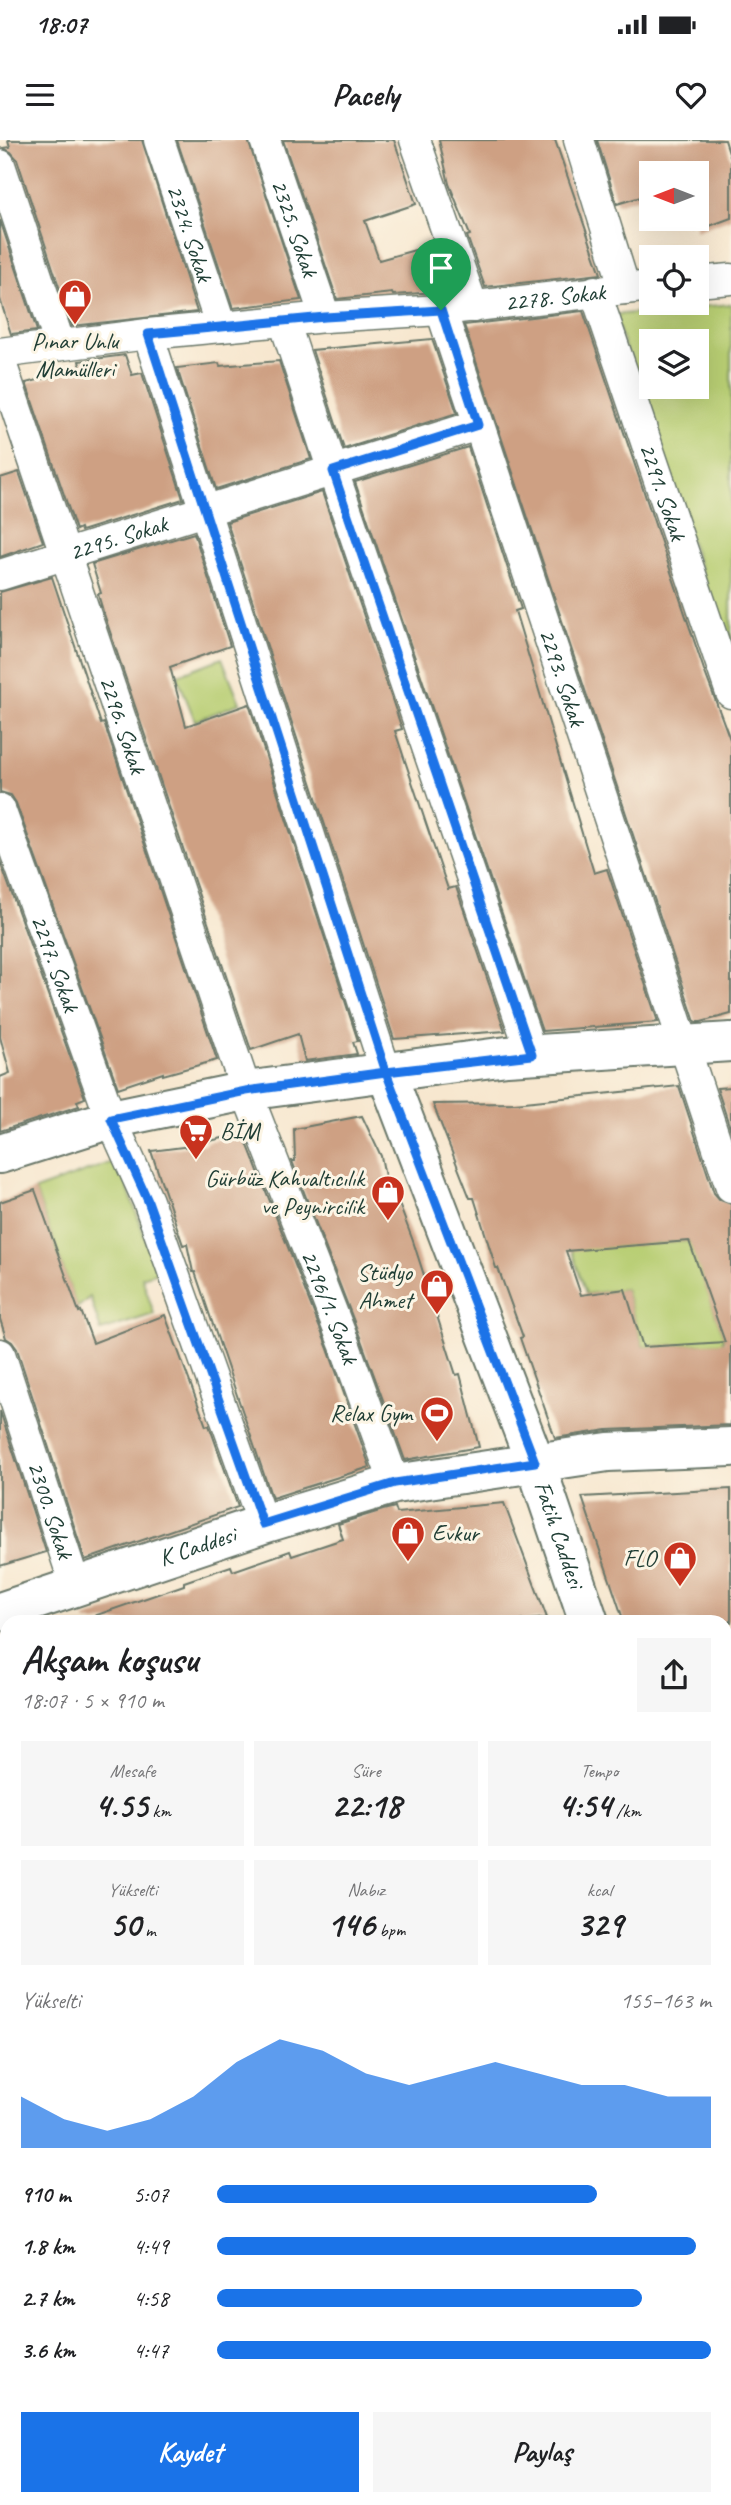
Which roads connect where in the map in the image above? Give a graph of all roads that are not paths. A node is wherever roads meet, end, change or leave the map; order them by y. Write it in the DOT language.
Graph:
graph roads {
  1 [pos="159,140"];
  2 [pos="265,140"];
  3 [pos="415,140"];
  4 [pos="579,140"];
  5 [pos="0,165"];
  6 [pos="731,279"];
  7 [pos="709,281"];
  8 [pos="638,287"];
  9 [pos="595,292"];
  10 [pos="473,307"];
  11 [pos="441,310"];
  12 [pos="325,317"];
  13 [pos="284,321"];
  14 [pos="222,327"];
  15 [pos="148,334"];
  16 [pos="60,345"];
  17 [pos="0,352"];
  18 [pos="0,360"];
  19 [pos="478,425"];
  20 [pos="333,471"];
  21 [pos="205,511"];
  22 [pos="64,556"];
  23 [pos="0,575"];
  24 [pos="731,693"];
  25 [pos="0,809"];
  26 [pos="731,1042"];
  27 [pos="683,1044"];
  28 [pos="532,1055"];
  29 [pos="386,1072"];
  30 [pos="246,1091"];
  31 [pos="111,1119"];
  32 [pos="0,1154"];
  33 [pos="731,1187"];
  34 [pos="0,1354"];
  35 [pos="731,1447"];
  36 [pos="535,1462"];
  37 [pos="395,1483"];
  38 [pos="263,1524"];
  39 [pos="76,1588"];
  40 [pos="0,1612"];
  41 [pos="587,1615"];
  1 -- 14 [label="street, 2324. Sokak"];
  2 -- 12 [label="street, 2325. Sokak"];
  3 -- 10 [label="street"];
  4 -- 8 [label="street"];
  5 -- 16 [label="street"];
  6 -- 7 [label="street"];
  8 -- 9 [label="street, 2278. Sokak"];
  9 -- 10 [label="street, 2278. Sokak"];
  9 -- 24 [label="street, 2291. Sokak"];
  10 -- 11 [label="street, 2278. Sokak"];
  11 -- 12 [label="street, 2278. Sokak"];
  11 -- 19 [label="street, 2293. Sokak"];
  12 -- 13 [label="street, 2278. Sokak"];
  13 -- 14 [label="street, 2278. Sokak"];
  13 -- 20 [label="street"];
  14 -- 15 [label="street, 2278. Sokak"];
  15 -- 16 [label="street, 2278. Sokak"];
  15 -- 21 [label="street, Fatih Caddesi"];
  16 -- 17 [label="street, 2278. Sokak"];
  18 -- 22 [label="street, 2296. Sokak"];
  19 -- 20 [label="street, 2295. Sokak"];
  19 -- 27 [label="street, 2293. Sokak"];
  20 -- 21 [label="street, 2295. Sokak"];
  20 -- 28 [label="street"];
  21 -- 22 [label="street, 2295. Sokak"];
  21 -- 29 [label="street, Fatih Caddesi"];
  22 -- 23 [label="street, 2295. Sokak"];
  22 -- 30 [label="street, 2296. Sokak"];
  25 -- 31 [label="street, 2297. Sokak"];
  26 -- 27 [label="main road"];
  27 -- 28 [label="main road"];
  27 -- 33 [label="street, 2293. Sokak"];
  28 -- 29 [label="main road"];
  29 -- 30 [label="main road"];
  29 -- 36 [label="main road, Fatih Caddesi"];
  30 -- 31 [label="main road"];
  30 -- 37 [label="street, 2296/1. Sokak"];
  31 -- 32 [label="main road"];
  31 -- 38 [label="street, 2297. Sokak"];
  34 -- 39 [label="street, 2300. Sokak"];
  35 -- 36 [label="main road, K Caddesi"];
  36 -- 37 [label="main road, K Caddesi"];
  36 -- 41 [label="main road, Fatih Caddesi"];
  37 -- 38 [label="main road, K Caddesi"];
  38 -- 39 [label="main road, K Caddesi"];
  39 -- 40 [label="main road, K Caddesi"];
}
